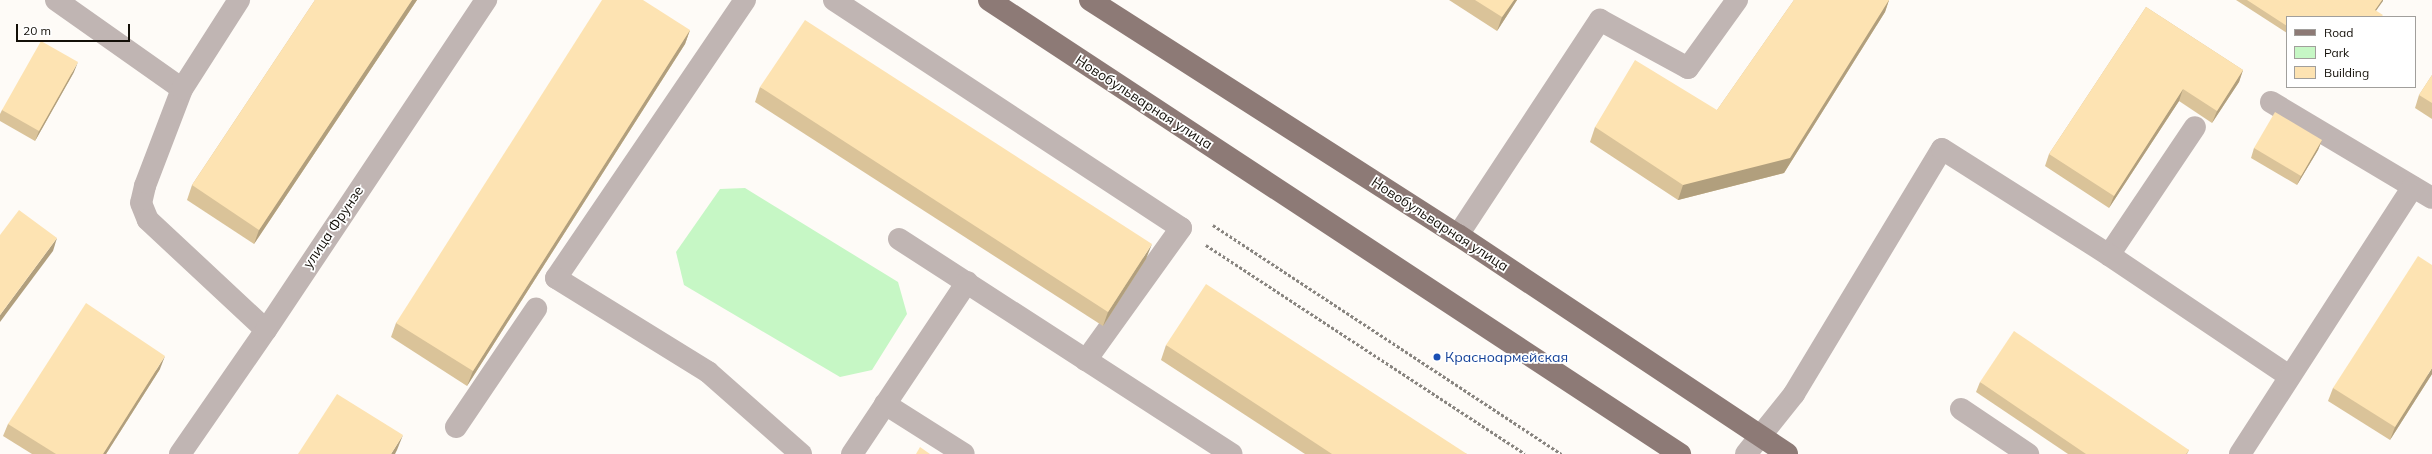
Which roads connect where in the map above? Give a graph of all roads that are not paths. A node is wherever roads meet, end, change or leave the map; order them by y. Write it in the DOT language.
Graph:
graph roads {
  1 [pos="56,0"];
  2 [pos="239,0"];
  3 [pos="486,0"];
  4 [pos="745,0"];
  5 [pos="834,0"];
  6 [pos="989,0"];
  7 [pos="1090,0"];
  8 [pos="1737,0"];
  9 [pos="860,7"];
  10 [pos="182,89"];
  11 [pos="2271,102"];
  12 [pos="2195,127"];
  13 [pos="2413,187"];
  14 [pos="2432,198"];
  15 [pos="1458,235"];
  16 [pos="899,238"];
  17 [pos="2109,255"];
  18 [pos="967,282"];
  19 [pos="536,309"];
  20 [pos="266,330"];
  21 [pos="1086,360"];
  22 [pos="2289,376"];
  23 [pos="885,404"];
  24 [pos="1960,409"];
  25 [pos="456,427"];
  26 [pos="1759,436"];
  27 [pos="180,454"];
  28 [pos="801,454"];
  29 [pos="852,454"];
  30 [pos="964,454"];
  31 [pos="1231,454"];
  32 [pos="1680,454"];
  33 [pos="1746,454"];
  34 [pos="1787,454"];
  35 [pos="2028,454"];
  36 [pos="2240,454"];
  1 -- 10 [label="street"];
  2 -- 10 [label="street"];
  3 -- 20 [label="street, улица Фрунзе"];
  4 -- 28 [label="street"];
  5 -- 9 [label="street"];
  6 -- 32 [label="main road, Новобульварная улица"];
  7 -- 15 [label="main road, Новобульварная улица"];
  8 -- 15 [label="street"];
  9 -- 21 [label="street"];
  10 -- 20 [label="street"];
  11 -- 13 [label="street"];
  12 -- 17 [label="street"];
  13 -- 14 [label="street"];
  13 -- 22 [label="street"];
  15 -- 26 [label="main road, Новобульварная улица"];
  16 -- 18 [label="street"];
  17 -- 22 [label="street"];
  17 -- 26 [label="street"];
  18 -- 21 [label="street"];
  18 -- 23 [label="street"];
  19 -- 25 [label="street"];
  20 -- 27 [label="street, улица Фрунзе"];
  21 -- 31 [label="street"];
  22 -- 36 [label="street"];
  23 -- 29 [label="street"];
  23 -- 30 [label="street"];
  24 -- 35 [label="street"];
  26 -- 33 [label="street"];
  26 -- 34 [label="main road, Новобульварная улица"];
}
